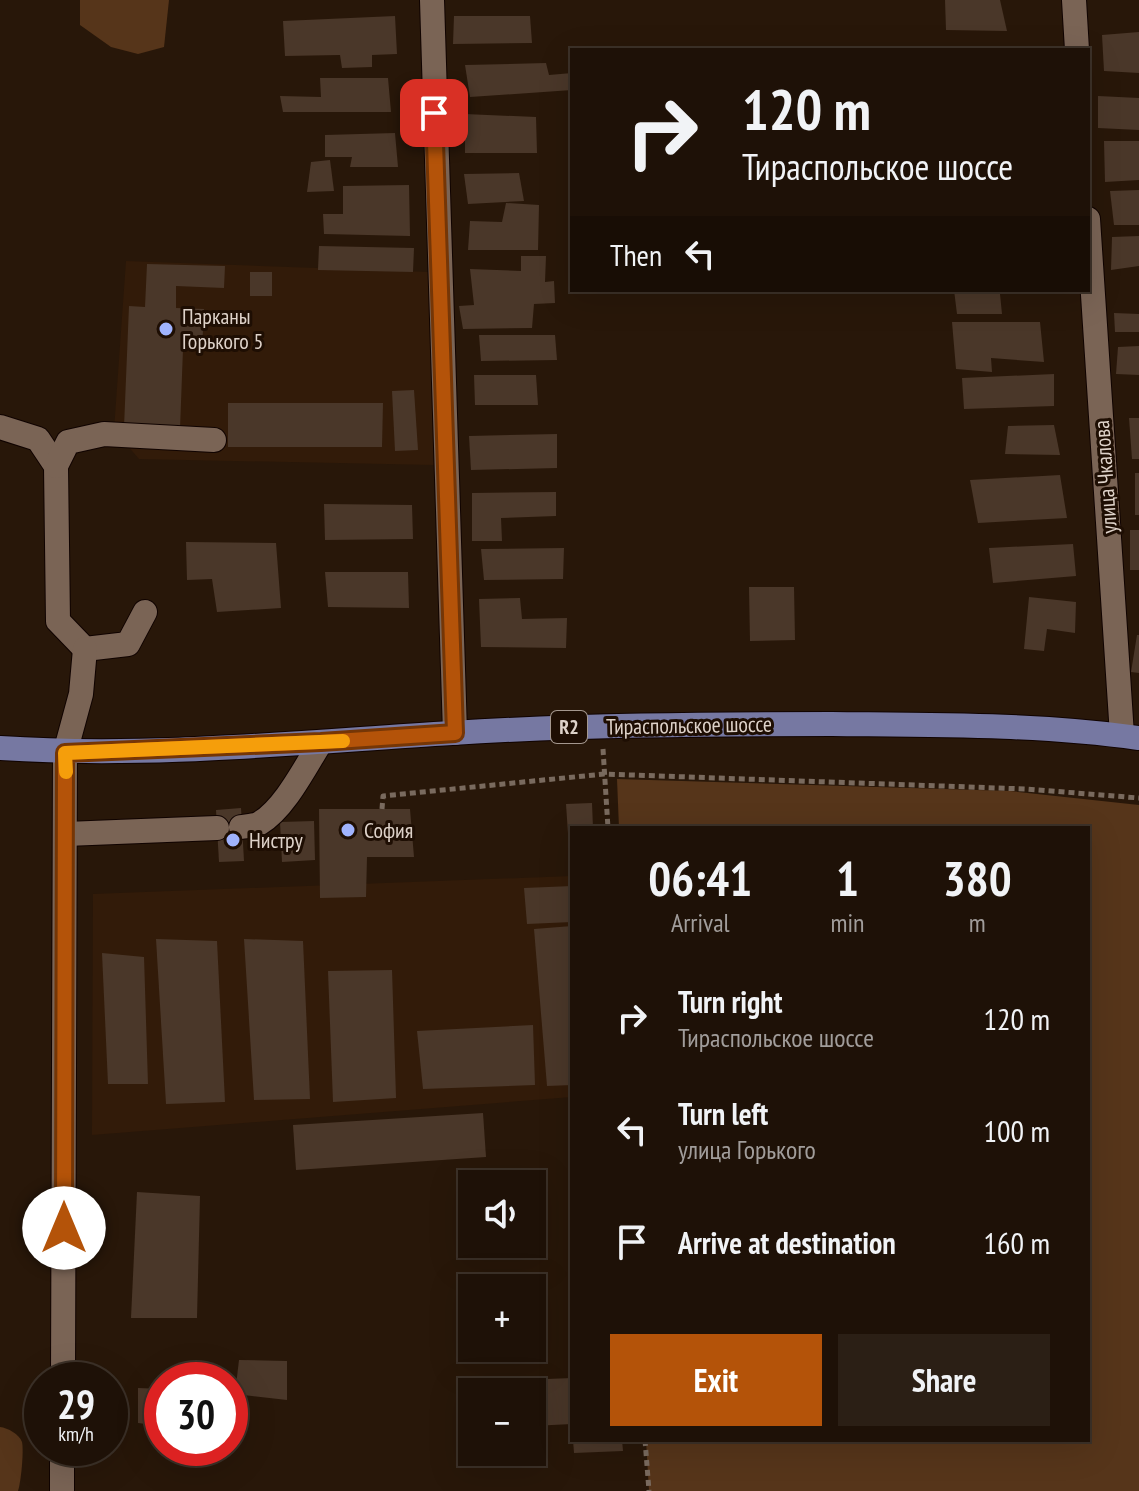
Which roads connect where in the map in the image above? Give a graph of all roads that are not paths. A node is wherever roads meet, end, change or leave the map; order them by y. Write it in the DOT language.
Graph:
graph roads {
  1 [pos="432,0"];
  2 [pos="1074,0"];
  3 [pos="1077,48"];
  4 [pos="1090,244"];
  5 [pos="0,427"];
  6 [pos="214,440"];
  7 [pos="56,466"];
  8 [pos="145,612"];
  9 [pos="85,649"];
  10 [pos="455,733"];
  11 [pos="1130,736"];
  12 [pos="321,742"];
  13 [pos="0,748"];
  14 [pos="65,753"];
  15 [pos="66,834"];
  16 [pos="63,1362"];
  17 [pos="62,1466"];
  18 [pos="62,1491"];
  1 -- 10 [label="street"];
  2 -- 3 [label="street"];
  4 -- 11 [label="street, улица Чкалова"];
  5 -- 7 [label="street"];
  6 -- 7 [label="street"];
  7 -- 9 [label="street"];
  8 -- 9 [label="street"];
  9 -- 14 [label="street"];
  10 -- 11 [label="main road, Тираспольское шоссе / R2"];
  10 -- 12 [label="main road, Тираспольское шоссе / R2"];
  12 -- 14 [label="main road, Тираспольское шоссе / R2"];
  12 -- 15 [label="street"];
  13 -- 14 [label="main road, Тираспольское шоссе / R2"];
  14 -- 15 [label="street"];
  15 -- 16 [label="street"];
  17 -- 18 [label="street"];
}
